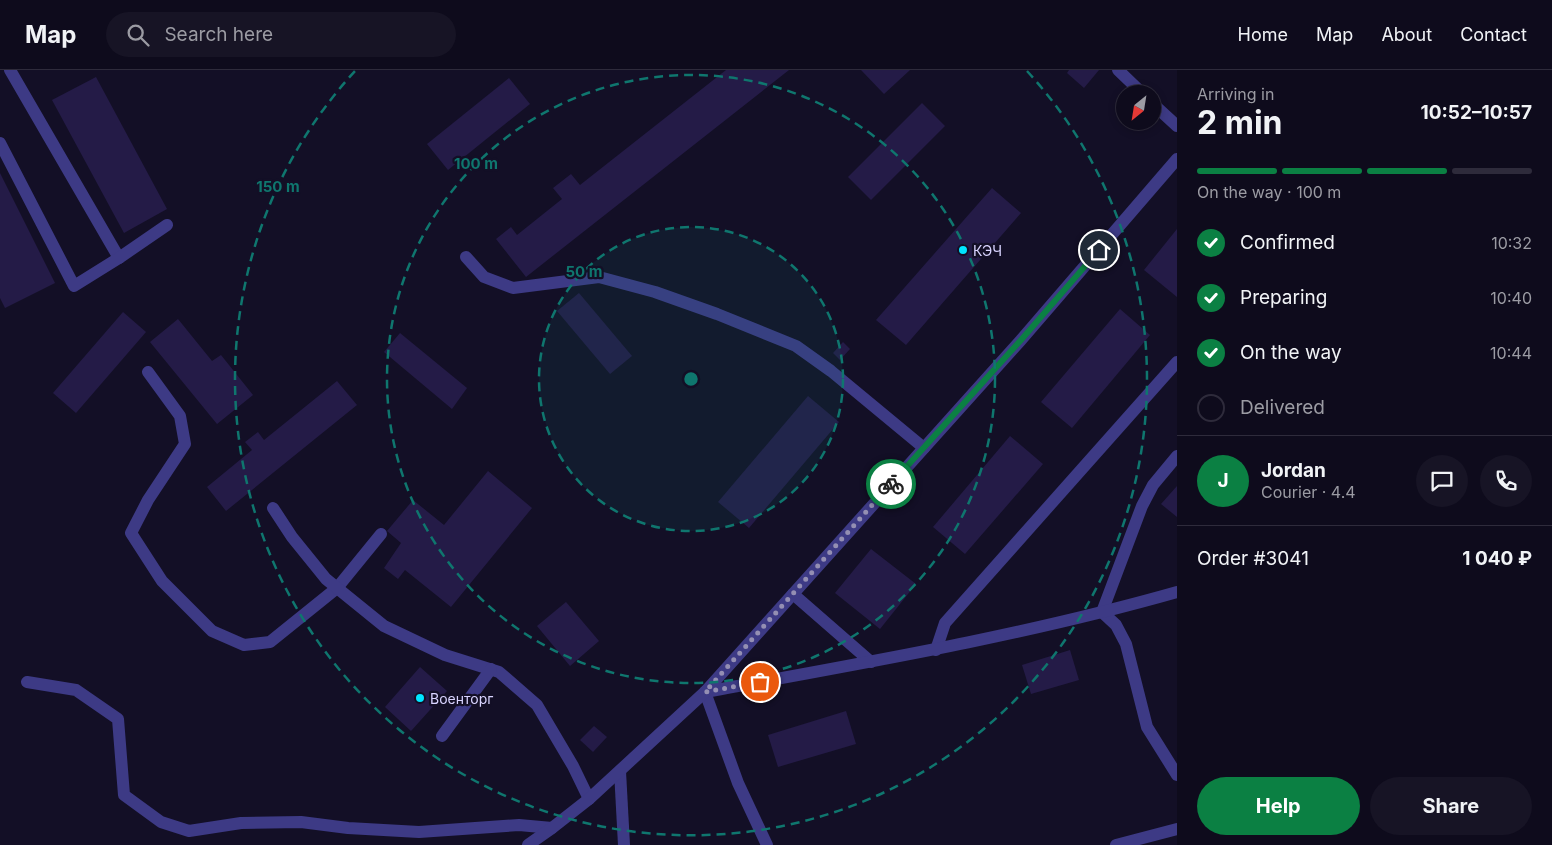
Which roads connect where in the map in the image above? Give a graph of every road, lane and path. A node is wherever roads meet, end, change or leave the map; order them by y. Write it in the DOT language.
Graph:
graph roads {
  1 [pos="10,70"];
  2 [pos="1118,70"];
  3 [pos="1134,85"];
  4 [pos="1161,111"];
  5 [pos="1177,126"];
  6 [pos="0,143"];
  7 [pos="1177,159"];
  8 [pos="167,225"];
  9 [pos="466,257"];
  10 [pos="119,258"];
  11 [pos="1177,362"];
  12 [pos="148,372"];
  13 [pos="924,448"];
  14 [pos="1177,456"];
  15 [pos="273,508"];
  16 [pos="380,534"];
  17 [pos="337,588"];
  18 [pos="1177,592"];
  19 [pos="793,594"];
  20 [pos="1102,612"];
  21 [pos="936,650"];
  22 [pos="872,662"];
  23 [pos="490,669"];
  24 [pos="27,682"];
  25 [pos="705,692"];
  26 [pos="442,736"];
  27 [pos="620,771"];
  28 [pos="1177,775"];
  29 [pos="589,799"];
  30 [pos="552,828"];
  31 [pos="1177,829"];
  32 [pos="528,845"];
  33 [pos="624,845"];
  34 [pos="766,845"];
  35 [pos="1116,845"];
  1 -- 10 [label="street"];
  2 -- 3 [label="street"];
  4 -- 5 [label="street"];
  6 -- 10 [label="street"];
  7 -- 13 [label="street"];
  8 -- 10 [label="street"];
  9 -- 13 [label="street"];
  11 -- 21 [label="street"];
  12 -- 17 [label="street"];
  13 -- 19 [label="street"];
  14 -- 20 [label="street"];
  15 -- 17 [label="street"];
  16 -- 17 [label="street"];
  17 -- 23 [label="street"];
  18 -- 20 [label="street"];
  19 -- 22 [label="street"];
  19 -- 25 [label="street"];
  20 -- 21 [label="street"];
  20 -- 28 [label="street"];
  21 -- 22 [label="street"];
  22 -- 25 [label="street"];
  23 -- 26 [label="street"];
  23 -- 29 [label="street"];
  24 -- 30 [label="street"];
  25 -- 27 [label="street"];
  25 -- 34 [label="street"];
  27 -- 29 [label="street"];
  27 -- 33 [label="street"];
  29 -- 30 [label="street"];
  30 -- 32 [label="street"];
  31 -- 35 [label="street"];
}
